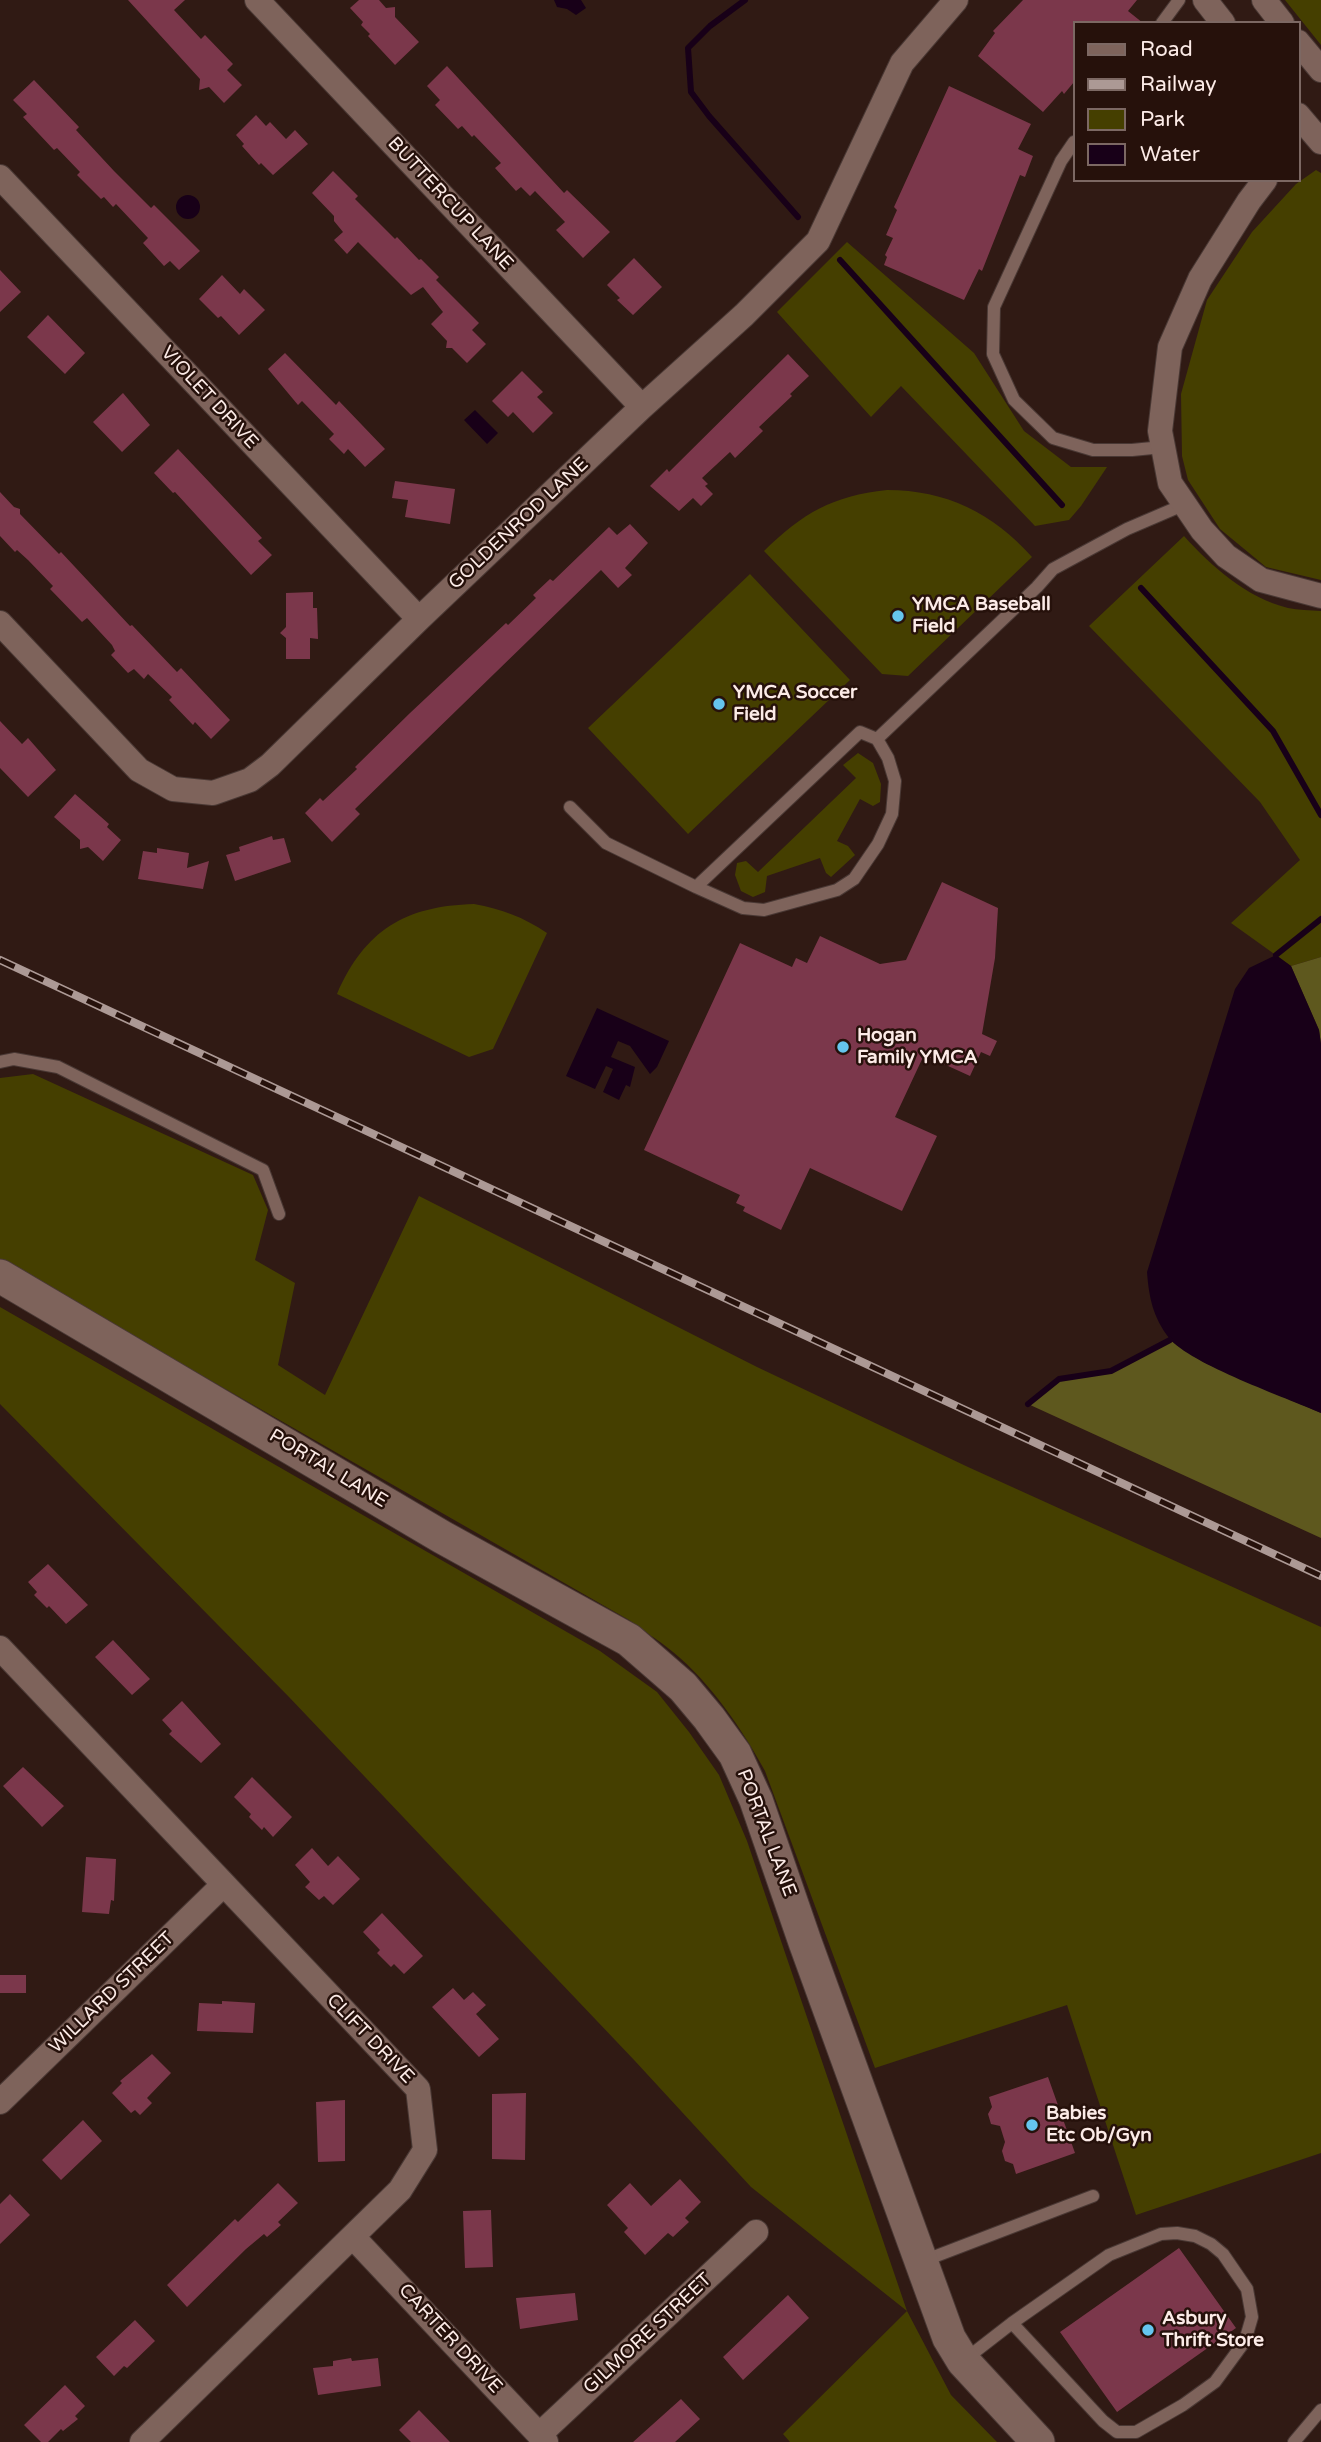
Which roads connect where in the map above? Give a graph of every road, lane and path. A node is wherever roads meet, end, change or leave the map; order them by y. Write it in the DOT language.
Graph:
graph roads {
  1 [pos="257,0"];
  2 [pos="956,0"];
  3 [pos="1179,0"];
  4 [pos="1205,0"];
  5 [pos="1264,0"];
  6 [pos="1163,21"];
  7 [pos="1221,21"];
  8 [pos="1280,21"];
  9 [pos="1300,44"];
  10 [pos="1321,70"];
  11 [pos="1072,145"];
  12 [pos="0,177"];
  13 [pos="1263,182"];
  14 [pos="642,407"];
  15 [pos="1163,447"];
  16 [pos="1183,505"];
  17 [pos="1321,596"];
  18 [pos="419,619"];
  19 [pos="0,623"];
  20 [pos="877,740"];
  21 [pos="570,807"];
  22 [pos="696,887"];
  23 [pos="0,1062"];
  24 [pos="279,1214"];
  25 [pos="0,1276"];
  26 [pos="0,1648"];
  27 [pos="223,1885"];
  28 [pos="0,2102"];
  29 [pos="1093,2196"];
  30 [pos="756,2232"];
  31 [pos="353,2237"];
  32 [pos="919,2262"];
  33 [pos="1012,2323"];
  34 [pos="963,2361"];
  35 [pos="1321,2410"];
  36 [pos="543,2438"];
  37 [pos="142,2442"];
  38 [pos="1038,2442"];
  39 [pos="1294,2442"];
  1 -- 14 [label="street, BUTTERCUP LANE"];
  2 -- 14 [label="street, GOLDENROD LANE"];
  3 -- 6 [label="lane"];
  4 -- 7 [label="street"];
  5 -- 8 [label="street"];
  9 -- 10 [label="street"];
  11 -- 15 [label="lane"];
  12 -- 18 [label="street, VIOLET DRIVE"];
  13 -- 15 [label="street"];
  14 -- 18 [label="street, GOLDENROD LANE"];
  15 -- 16 [label="street"];
  16 -- 17 [label="street"];
  16 -- 20 [label="lane"];
  18 -- 19 [label="street, GOLDENROD LANE"];
  20 -- 22 [label="lane"];
  20 -- 22 [label="lane"];
  21 -- 22 [label="lane"];
  23 -- 24 [label="lane"];
  25 -- 32 [label="street, PORTAL LANE"];
  26 -- 27 [label="street, CLIFT DRIVE"];
  27 -- 28 [label="street, WILLARD STREET"];
  27 -- 31 [label="street, CLIFT DRIVE"];
  29 -- 32 [label="lane"];
  30 -- 36 [label="street, GILMORE STREET"];
  31 -- 36 [label="street, CARTER DRIVE"];
  31 -- 37 [label="street, CLIFT DRIVE"];
  32 -- 34 [label="street, PORTAL LANE"];
  33 -- 33 [label="lane"];
  33 -- 34 [label="lane"];
  34 -- 38 [label="street, PORTAL LANE"];
  35 -- 39 [label="lane"];
}
